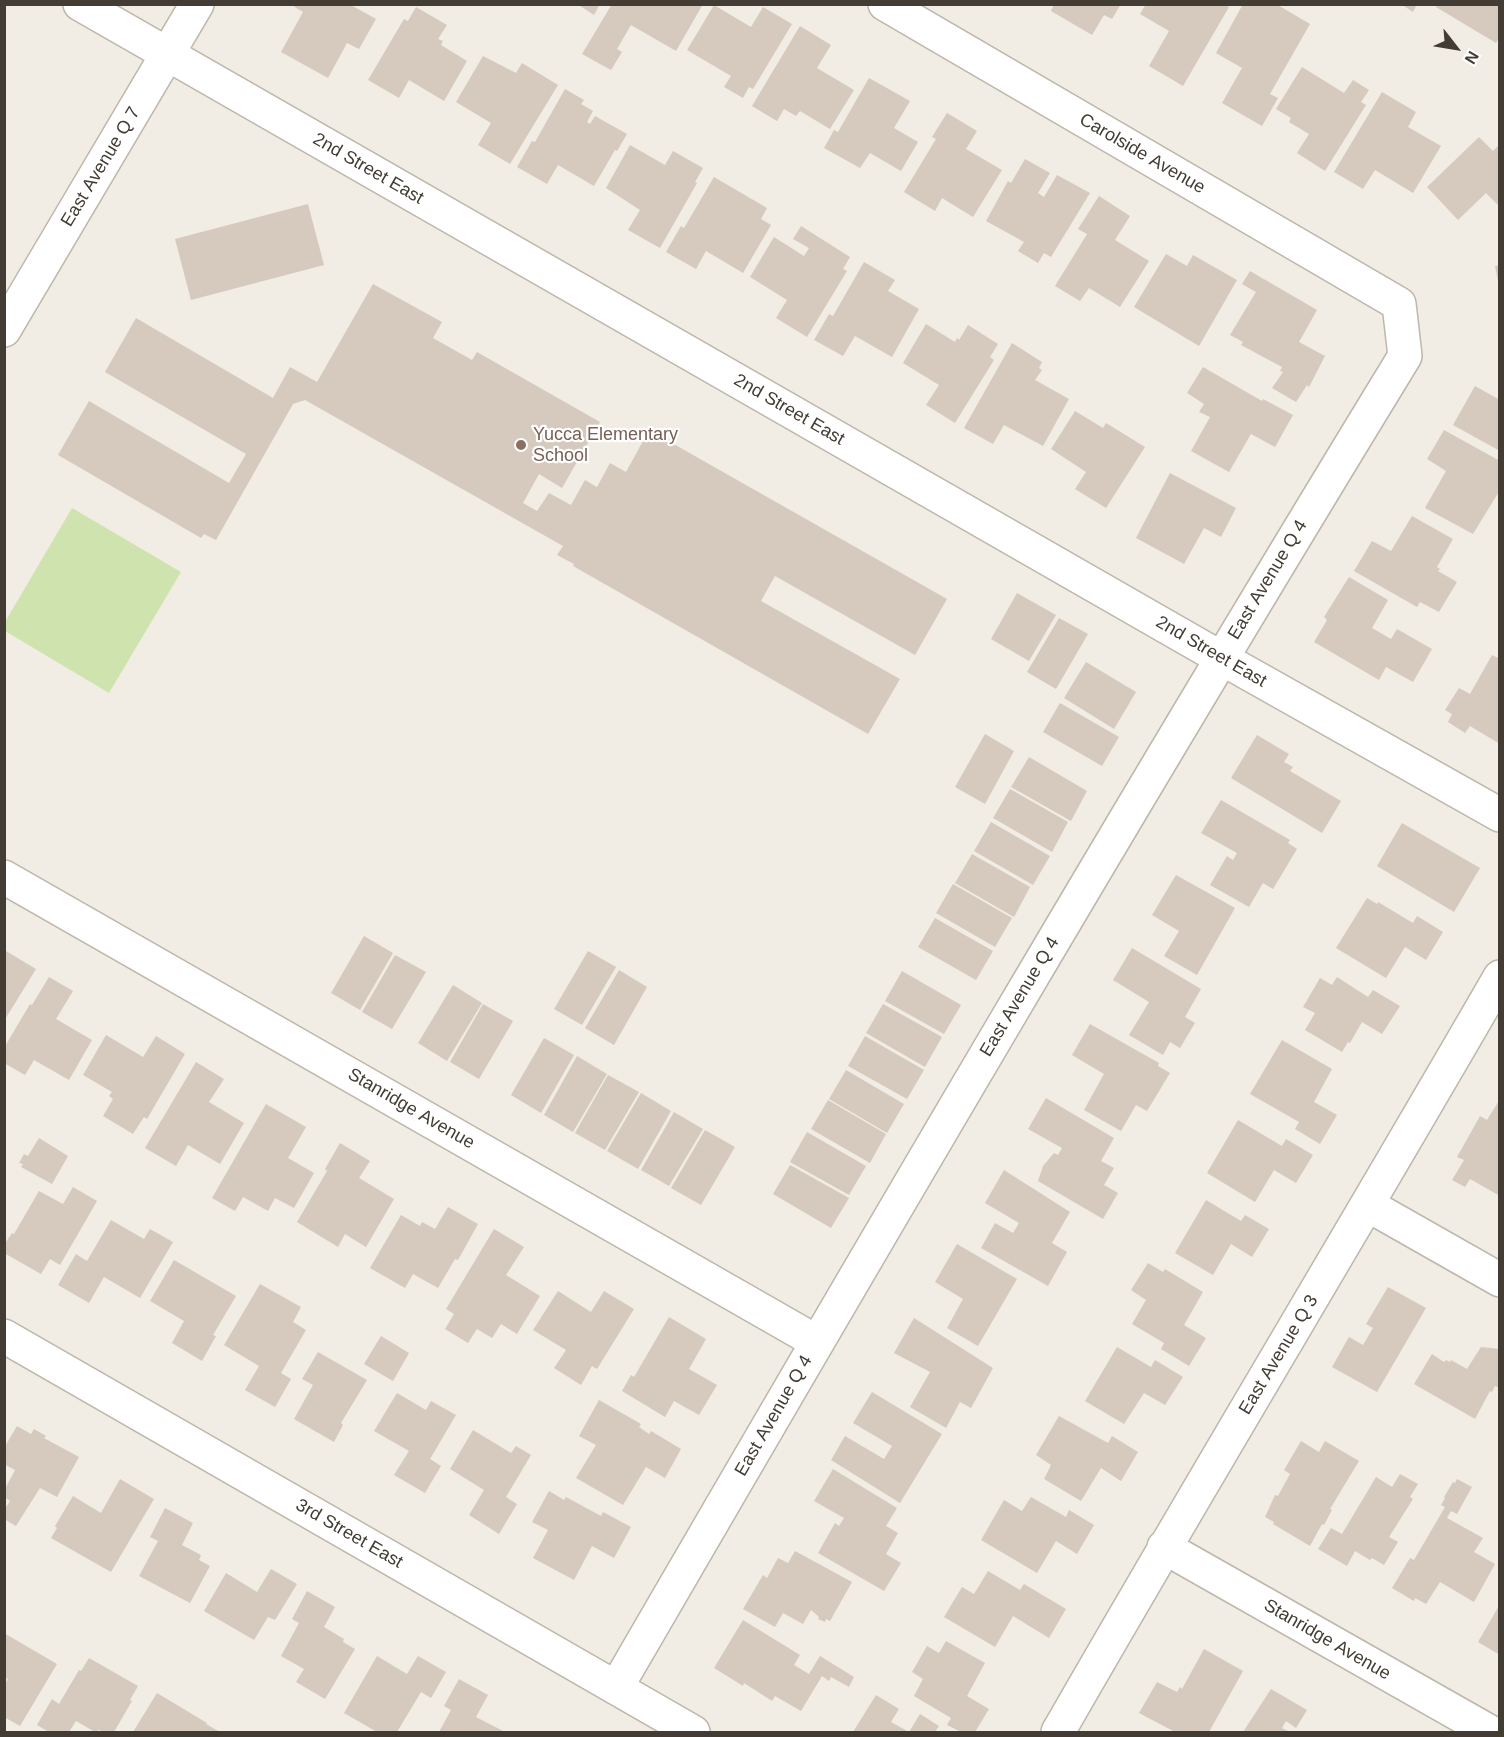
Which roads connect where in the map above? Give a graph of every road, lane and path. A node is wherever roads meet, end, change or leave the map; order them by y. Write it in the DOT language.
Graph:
graph roads {
  1 [pos="80,4"];
  2 [pos="197,4"];
  3 [pos="885,4"];
  4 [pos="168,54"];
  5 [pos="1399,304"];
  6 [pos="4,330"];
  7 [pos="1221,658"];
  8 [pos="1500,815"];
  9 [pos="4,877"];
  10 [pos="1500,976"];
  11 [pos="1368,1205"];
  12 [pos="1500,1280"];
  13 [pos="4,1336"];
  14 [pos="817,1342"];
  15 [pos="1164,1547"];
  16 [pos="616,1688"];
  17 [pos="693,1732"];
  18 [pos="1058,1732"];
  19 [pos="1490,1732"];
  1 -- 4 [label="street, 2nd Street East"];
  2 -- 4 [label="street, East Avenue Q 7"];
  3 -- 5 [label="street, Carolside Avenue"];
  4 -- 6 [label="street, East Avenue Q 7"];
  4 -- 7 [label="street, 2nd Street East"];
  5 -- 7 [label="street, East Avenue Q 4"];
  7 -- 8 [label="street, 2nd Street East"];
  7 -- 14 [label="street, East Avenue Q 4"];
  9 -- 14 [label="street, Stanridge Avenue"];
  10 -- 11 [label="street, East Avenue Q 3"];
  11 -- 12 [label="street"];
  11 -- 15 [label="street, East Avenue Q 3"];
  13 -- 16 [label="street, 3rd Street East"];
  14 -- 16 [label="street, East Avenue Q 4"];
  15 -- 18 [label="street, East Avenue Q 3"];
  15 -- 19 [label="street, Stanridge Avenue"];
  16 -- 17 [label="street, 3rd Street East"];
}
